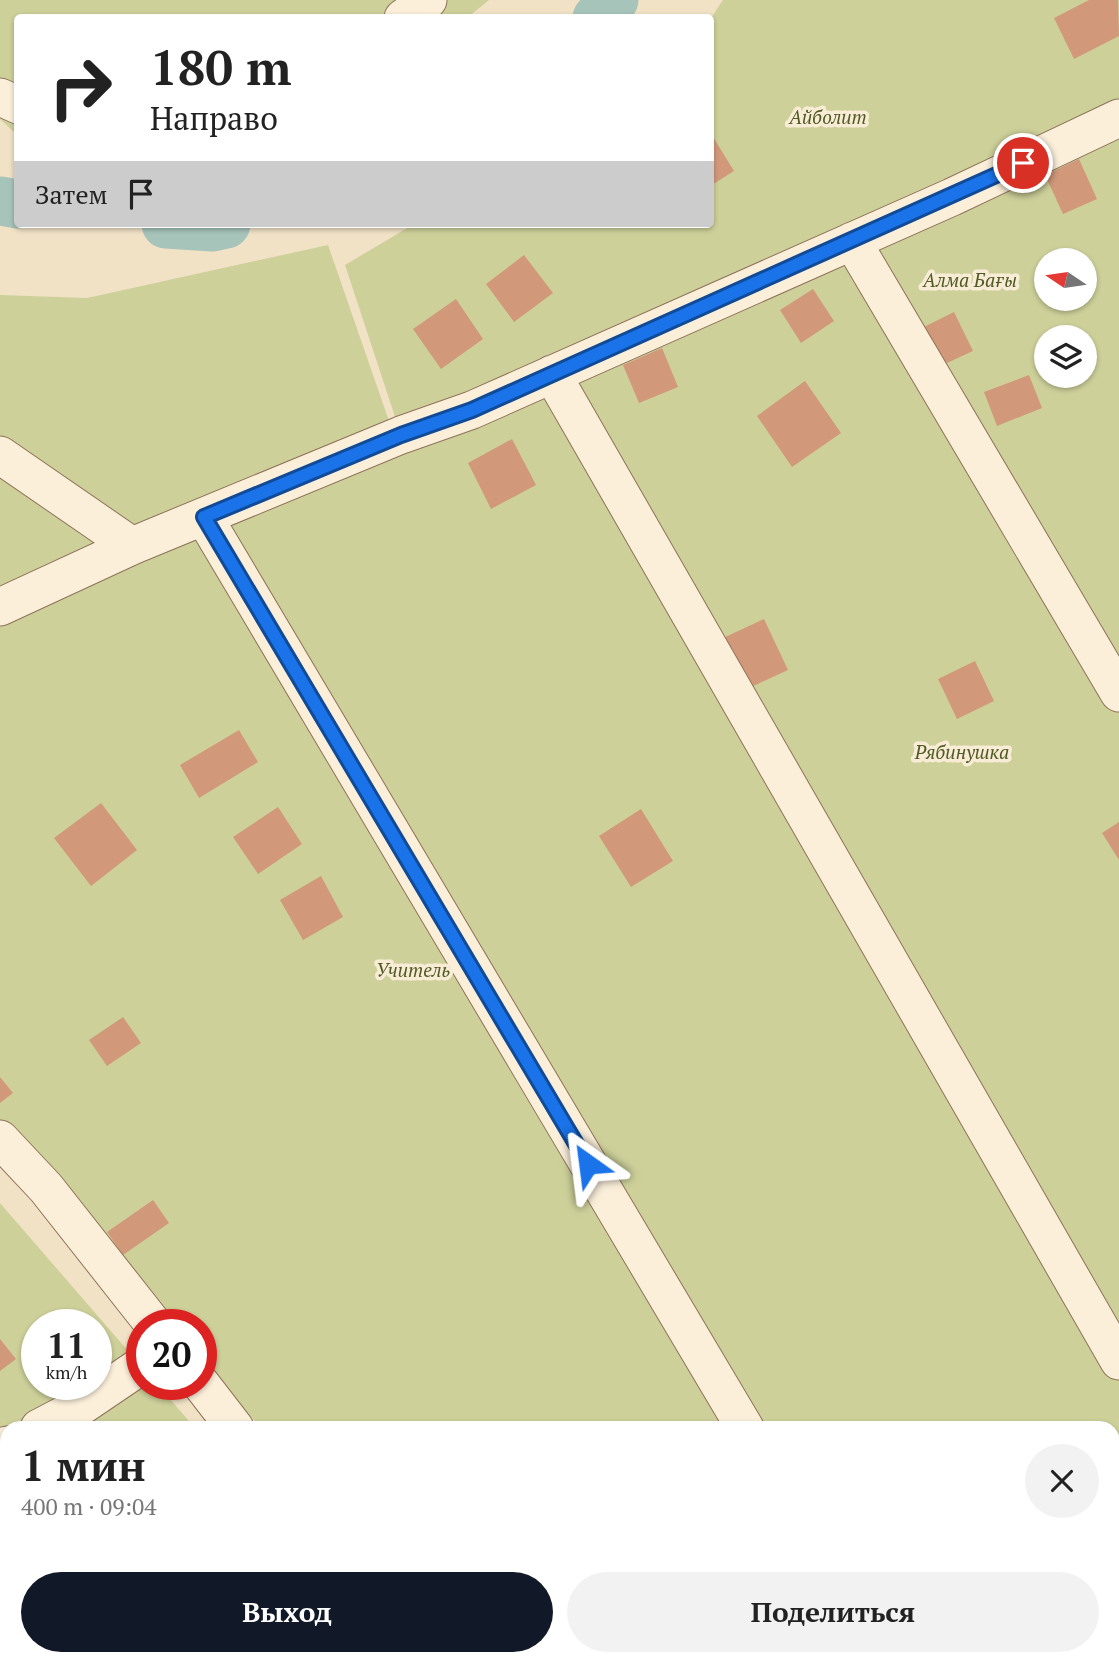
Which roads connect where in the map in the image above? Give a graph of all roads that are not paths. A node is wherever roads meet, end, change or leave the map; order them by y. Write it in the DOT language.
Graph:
graph roads {
  1 [pos="428,0"];
  2 [pos="409,14"];
  3 [pos="1119,118"];
  4 [pos="852,241"];
  5 [pos="552,374"];
  6 [pos="0,454"];
  7 [pos="204,517"];
  8 [pos="132,546"];
  9 [pos="0,607"];
  10 [pos="1119,692"];
  11 [pos="0,1139"];
  12 [pos="141,1309"];
  13 [pos="1119,1361"];
  14 [pos="126,1376"];
  15 [pos="213,1400"];
  16 [pos="52,1421"];
  17 [pos="230,1421"];
  18 [pos="741,1421"];
  1 -- 2 [label="lane"];
  3 -- 4 [label="lane"];
  4 -- 5 [label="lane"];
  4 -- 10 [label="lane"];
  5 -- 7 [label="lane"];
  5 -- 13 [label="lane"];
  6 -- 8 [label="lane"];
  7 -- 8 [label="lane"];
  7 -- 18 [label="lane"];
  8 -- 9 [label="lane"];
  11 -- 12 [label="lane"];
  14 -- 16 [label="lane"];
  15 -- 17 [label="lane"];
}
